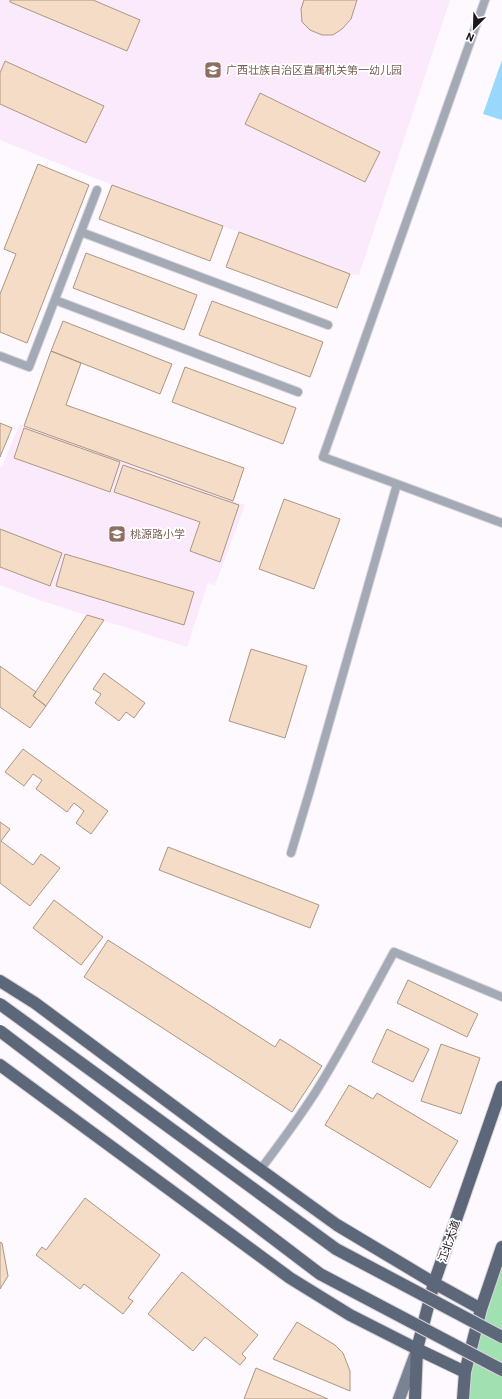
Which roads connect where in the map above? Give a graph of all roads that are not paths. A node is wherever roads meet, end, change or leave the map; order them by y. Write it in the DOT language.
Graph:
graph roads {
  1 [pos="485,0"];
  2 [pos="97,190"];
  3 [pos="81,232"];
  4 [pos="55,300"];
  5 [pos="328,326"];
  6 [pos="0,356"];
  7 [pos="298,392"];
  8 [pos="397,484"];
  9 [pos="502,523"];
  10 [pos="291,853"];
  11 [pos="0,981"];
  12 [pos="502,997"];
  13 [pos="0,1004"];
  14 [pos="0,1031"];
  15 [pos="0,1065"];
  16 [pos="502,1087"];
  17 [pos="260,1170"];
  18 [pos="502,1248"];
  19 [pos="434,1283"];
  20 [pos="481,1309"];
  21 [pos="502,1337"];
  22 [pos="417,1349"];
  23 [pos="502,1370"];
  24 [pos="466,1372"];
  25 [pos="399,1399"];
  26 [pos="414,1399"];
  27 [pos="463,1399"];
  1 -- 8 [label="lane"];
  2 -- 3 [label="lane"];
  3 -- 4 [label="lane"];
  3 -- 5 [label="lane"];
  4 -- 6 [label="lane"];
  4 -- 7 [label="lane"];
  8 -- 9 [label="lane"];
  8 -- 10 [label="lane"];
  11 -- 17 [label="main road"];
  12 -- 17 [label="lane"];
  13 -- 21 [label="main road, bridge"];
  14 -- 23 [label="main road, bridge"];
  15 -- 22 [label="main road"];
  16 -- 19 [label="main road, 江北大道"];
  17 -- 19 [label="main road"];
  18 -- 20 [label="main road"];
  19 -- 20 [label="main road"];
  19 -- 22 [label="main road, 江北大道"];
  20 -- 24 [label="main road"];
  22 -- 24 [label="main road"];
  22 -- 25 [label="main road"];
  22 -- 26 [label="main road, 江北大道"];
  24 -- 27 [label="main road"];
}
